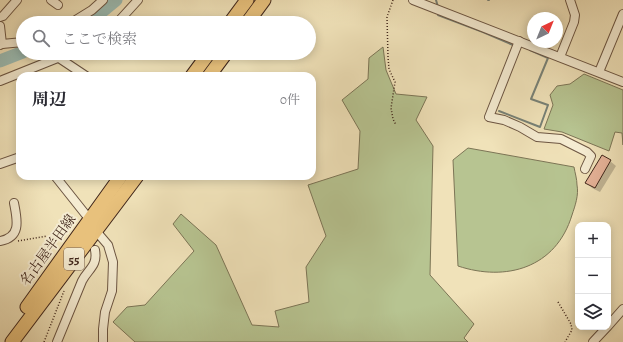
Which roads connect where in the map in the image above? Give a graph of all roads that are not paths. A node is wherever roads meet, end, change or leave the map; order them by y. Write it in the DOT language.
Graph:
graph roads {
  1 [pos="17,0"];
  2 [pos="51,0"];
  3 [pos="102,0"];
  4 [pos="138,0"];
  5 [pos="246,0"];
  6 [pos="264,0"];
  7 [pos="412,0"];
  8 [pos="570,0"];
  9 [pos="58,5"];
  10 [pos="623,14"];
  11 [pos="84,16"];
  12 [pos="123,16"];
  13 [pos="235,16"];
  14 [pos="252,16"];
  15 [pos="0,17"];
  16 [pos="0,26"];
  17 [pos="519,41"];
  18 [pos="16,43"];
  19 [pos="1,45"];
  20 [pos="560,57"];
  21 [pos="47,60"];
  22 [pos="65,60"];
  23 [pos="204,60"];
  24 [pos="221,60"];
  25 [pos="20,72"];
  26 [pos="81,72"];
  27 [pos="195,72"];
  28 [pos="212,72"];
  29 [pos="599,72"];
  30 [pos="16,74"];
  31 [pos="0,81"];
  32 [pos="623,82"];
  33 [pos="16,158"];
  34 [pos="0,164"];
  35 [pos="585,169"];
  36 [pos="58,180"];
  37 [pos="119,180"];
  38 [pos="133,180"];
  39 [pos="14,203"];
  40 [pos="93,225"];
  41 [pos="3,240"];
  42 [pos="95,250"];
  43 [pos="623,309"];
  44 [pos="611,322"];
  45 [pos="604,330"];
  46 [pos="1,342"];
  47 [pos="12,342"];
  48 [pos="57,342"];
  49 [pos="103,342"];
  50 [pos="593,342"];
  1 -- 15 [label="street"];
  2 -- 9 [label="street"];
  3 -- 11 [label="street"];
  4 -- 12 [label="street"];
  5 -- 13 [label="main road"];
  6 -- 14 [label="main road"];
  7 -- 17 [label="street"];
  8 -- 20 [label="street"];
  10 -- 29 [label="street"];
  16 -- 19 [label="street"];
  17 -- 20 [label="street"];
  17 -- 35 [label="street"];
  18 -- 19 [label="street"];
  20 -- 29 [label="street"];
  21 -- 25 [label="street"];
  22 -- 26 [label="street"];
  23 -- 27 [label="main road"];
  24 -- 28 [label="main road"];
  29 -- 32 [label="street"];
  30 -- 31 [label="street"];
  33 -- 34 [label="street"];
  36 -- 40 [label="street"];
  37 -- 40 [label="main road, 名古屋半田線 / 55"];
  38 -- 40 [label="main road, 名古屋半田線 / 55"];
  39 -- 41 [label="street"];
  40 -- 46 [label="main road, 名古屋半田線 / 55"];
  40 -- 47 [label="main road, 名古屋半田線 / 55"];
  40 -- 49 [label="street"];
  42 -- 48 [label="street"];
  43 -- 44 [label="street"];
  45 -- 50 [label="street"];
}
